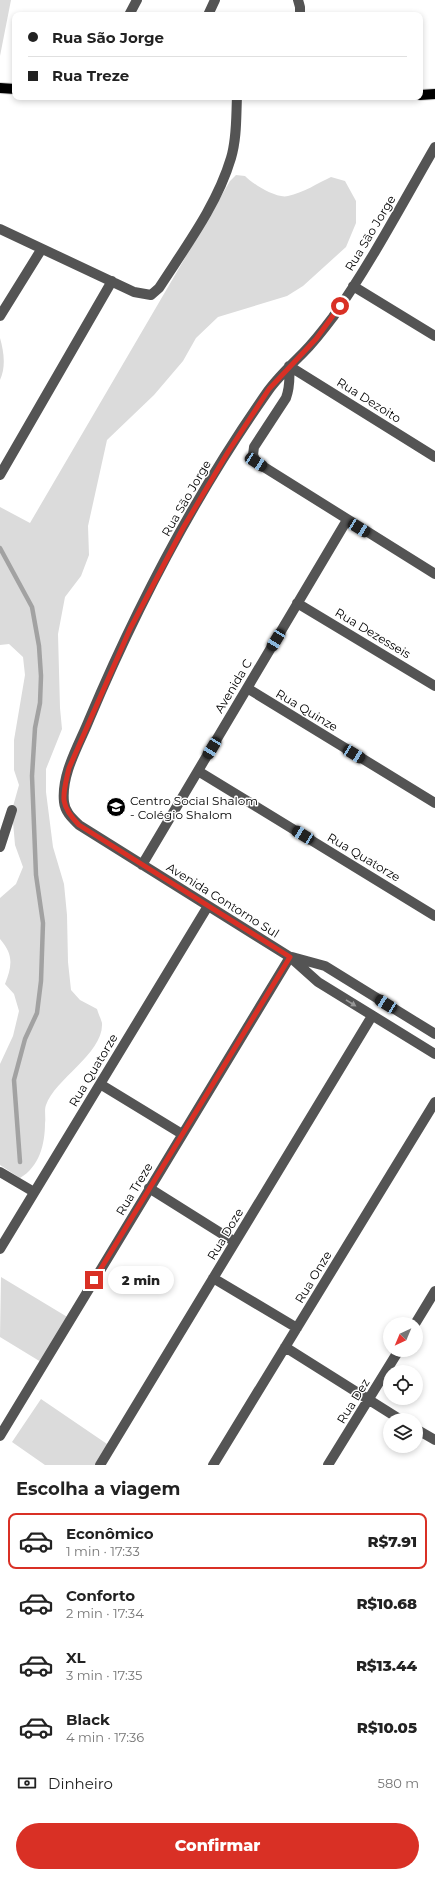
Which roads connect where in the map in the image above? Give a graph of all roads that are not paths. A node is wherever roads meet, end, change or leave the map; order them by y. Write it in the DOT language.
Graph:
graph roads {
  1 [pos="137,0"];
  2 [pos="215,0"];
  3 [pos="298,0"];
  4 [pos="131,12"];
  5 [pos="209,12"];
  6 [pos="300,12"];
  7 [pos="0,88"];
  8 [pos="12,89"];
  9 [pos="435,94"];
  10 [pos="423,95"];
  11 [pos="237,100"];
  12 [pos="435,148"];
  13 [pos="0,229"];
  14 [pos="41,250"];
  15 [pos="112,282"];
  16 [pos="353,286"];
  17 [pos="0,316"];
  18 [pos="435,336"];
  19 [pos="289,366"];
  20 [pos="435,457"];
  21 [pos="0,475"];
  22 [pos="346,520"];
  23 [pos="435,574"];
  24 [pos="297,603"];
  25 [pos="435,686"];
  26 [pos="247,688"];
  27 [pos="198,771"];
  28 [pos="435,803"];
  29 [pos="12,810"];
  30 [pos="0,847"];
  31 [pos="142,865"];
  32 [pos="208,906"];
  33 [pos="435,916"];
  34 [pos="290,957"];
  35 [pos="372,1016"];
  36 [pos="435,1034"];
  37 [pos="435,1054"];
  38 [pos="100,1084"];
  39 [pos="435,1102"];
  40 [pos="182,1134"];
  41 [pos="0,1172"];
  42 [pos="150,1188"];
  43 [pos="34,1192"];
  44 [pos="235,1242"];
  45 [pos="0,1248"];
  46 [pos="213,1278"];
  47 [pos="435,1291"];
  48 [pos="419,1317"];
  49 [pos="297,1328"];
  50 [pos="285,1347"];
  51 [pos="395,1357"];
  52 [pos="368,1400"];
  53 [pos="389,1413"];
  54 [pos="423,1433"];
  55 [pos="0,1436"];
  56 [pos="435,1440"];
  57 [pos="100,1465"];
  58 [pos="213,1465"];
  59 [pos="328,1465"];
  1 -- 4 [label="street"];
  2 -- 5 [label="street"];
  3 -- 6 [label="street"];
  7 -- 8 [label="main road"];
  9 -- 10 [label="main road"];
  11 -- 15 [label="street"];
  12 -- 16 [label="street, Rua São Jorge"];
  13 -- 14 [label="street"];
  14 -- 15 [label="street"];
  14 -- 17 [label="street"];
  15 -- 21 [label="street"];
  16 -- 18 [label="street"];
  16 -- 19 [label="street, Rua São Jorge"];
  19 -- 20 [label="street, Rua Dezoito"];
  19 -- 22 [label="street"];
  19 -- 31 [label="street, Rua São Jorge"];
  22 -- 23 [label="street"];
  22 -- 24 [label="street, Avenida C"];
  24 -- 25 [label="street, Rua Dezesseis"];
  24 -- 26 [label="street, Avenida C"];
  26 -- 27 [label="street, Avenida C"];
  26 -- 28 [label="street, Rua Quinze"];
  27 -- 31 [label="street, Avenida C"];
  27 -- 33 [label="street, Rua Quatorze"];
  29 -- 30 [label="street"];
  31 -- 32 [label="street, Avenida Contorno Sul"];
  32 -- 34 [label="street, Avenida Contorno Sul"];
  32 -- 38 [label="street, Rua Quatorze"];
  34 -- 35 [label="street, Avenida Contorno Sul, one-way"];
  34 -- 36 [label="street, Avenida Contorno Sul"];
  34 -- 40 [label="street, Rua Treze"];
  35 -- 37 [label="street, Avenida Contorno Sul"];
  35 -- 44 [label="street, Rua Doze"];
  38 -- 40 [label="street"];
  38 -- 43 [label="street, Rua Quatorze"];
  39 -- 49 [label="street, Rua Onze"];
  40 -- 42 [label="street, Rua Treze"];
  41 -- 43 [label="street"];
  42 -- 44 [label="street"];
  42 -- 55 [label="street, Rua Treze"];
  43 -- 45 [label="street, Rua Quatorze"];
  44 -- 46 [label="street, Rua Doze"];
  46 -- 49 [label="street"];
  46 -- 57 [label="street, Rua Doze"];
  47 -- 48 [label="street"];
  49 -- 50 [label="street, Rua Onze"];
  50 -- 52 [label="street"];
  50 -- 58 [label="street, Rua Onze"];
  51 -- 52 [label="street, Rua Dez"];
  52 -- 53 [label="street"];
  52 -- 59 [label="street, Rua Dez"];
  54 -- 56 [label="street"];
}
